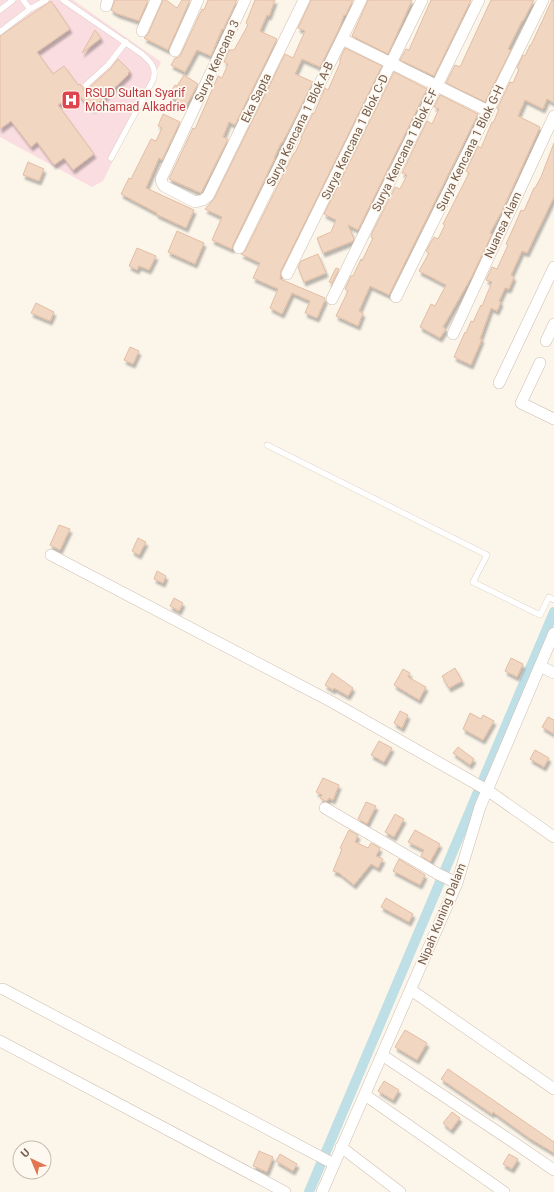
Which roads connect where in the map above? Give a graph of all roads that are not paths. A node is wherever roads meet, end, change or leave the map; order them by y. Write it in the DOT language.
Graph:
graph roads {
  1 [pos="13,0"];
  2 [pos="23,0"];
  3 [pos="46,0"];
  4 [pos="63,0"];
  5 [pos="156,0"];
  6 [pos="198,0"];
  7 [pos="245,0"];
  8 [pos="304,0"];
  9 [pos="361,0"];
  10 [pos="422,0"];
  11 [pos="479,0"];
  12 [pos="544,0"];
  13 [pos="30,9"];
  14 [pos="0,10"];
  15 [pos="142,31"];
  16 [pos="0,32"];
  17 [pos="342,39"];
  18 [pos="126,42"];
  19 [pos="175,51"];
  20 [pos="391,63"];
  21 [pos="86,85"];
  22 [pos="437,86"];
  23 [pos="488,111"];
  24 [pos="554,116"];
  25 [pos="111,158"];
  26 [pos="208,196"];
  27 [pos="239,248"];
  28 [pos="554,268"];
  29 [pos="287,274"];
  30 [pos="396,297"];
  31 [pos="332,300"];
  32 [pos="554,324"];
  33 [pos="453,334"];
  34 [pos="546,341"];
  35 [pos="540,363"];
  36 [pos="499,382"];
  37 [pos="554,419"];
  38 [pos="267,445"];
  39 [pos="51,555"];
  40 [pos="551,599"];
  41 [pos="554,633"];
  42 [pos="540,666"];
  43 [pos="554,673"];
  44 [pos="483,787"];
  45 [pos="325,808"];
  46 [pos="554,837"];
  47 [pos="448,878"];
  48 [pos="3,989"];
  49 [pos="411,990"];
  50 [pos="0,1041"];
  51 [pos="382,1055"];
  52 [pos="554,1089"];
  53 [pos="365,1095"];
  54 [pos="341,1147"];
  55 [pos="334,1164"];
  56 [pos="554,1170"];
  57 [pos="285,1192"];
  58 [pos="322,1192"];
  59 [pos="400,1192"];
  60 [pos="504,1192"];
  1 -- 14 [label="lane"];
  2 -- 13 [label="lane"];
  3 -- 13 [label="lane"];
  4 -- 18 [label="lane"];
  5 -- 15 [label="street"];
  6 -- 19 [label="street"];
  7 -- 26 [label="street, Surya Kencana 3"];
  8 -- 26 [label="street, Eka Sapta"];
  9 -- 17 [label="street, Surya Kencana 1 Blok A-B"];
  10 -- 20 [label="street, Surya Kencana 1 Blok C-D"];
  11 -- 22 [label="street, Surya Kencana 1 Blok E-F"];
  12 -- 23 [label="street, Surya Kencana 1 Blok G-H"];
  13 -- 16 [label="lane"];
  17 -- 20 [label="street"];
  17 -- 27 [label="street, Surya Kencana 1 Blok A-B"];
  18 -- 21 [label="lane"];
  18 -- 25 [label="lane"];
  20 -- 22 [label="street"];
  20 -- 29 [label="street, Surya Kencana 1 Blok C-D"];
  22 -- 23 [label="street"];
  22 -- 31 [label="street, Surya Kencana 1 Blok E-F"];
  23 -- 30 [label="street, Surya Kencana 1 Blok G-H"];
  24 -- 33 [label="street, Nuansa Alam"];
  28 -- 36 [label="street"];
  32 -- 34 [label="street"];
  35 -- 37 [label="street"];
  38 -- 40 [label="lane"];
  39 -- 44 [label="street"];
  41 -- 42 [label="street, Nipah Kuning Dalam"];
  42 -- 43 [label="street"];
  42 -- 44 [label="street, Nipah Kuning Dalam"];
  44 -- 46 [label="street"];
  44 -- 47 [label="street, Nipah Kuning Dalam"];
  45 -- 47 [label="street"];
  47 -- 49 [label="street, Nipah Kuning Dalam"];
  48 -- 55 [label="street"];
  49 -- 51 [label="street, Nipah Kuning Dalam"];
  49 -- 52 [label="street"];
  50 -- 57 [label="street"];
  51 -- 53 [label="street, Nipah Kuning Dalam"];
  51 -- 56 [label="street"];
  53 -- 54 [label="street, Nipah Kuning Dalam"];
  53 -- 60 [label="street"];
  54 -- 55 [label="street, Nipah Kuning Dalam"];
  54 -- 59 [label="street"];
  55 -- 58 [label="street, Nipah Kuning Dalam"];
}
